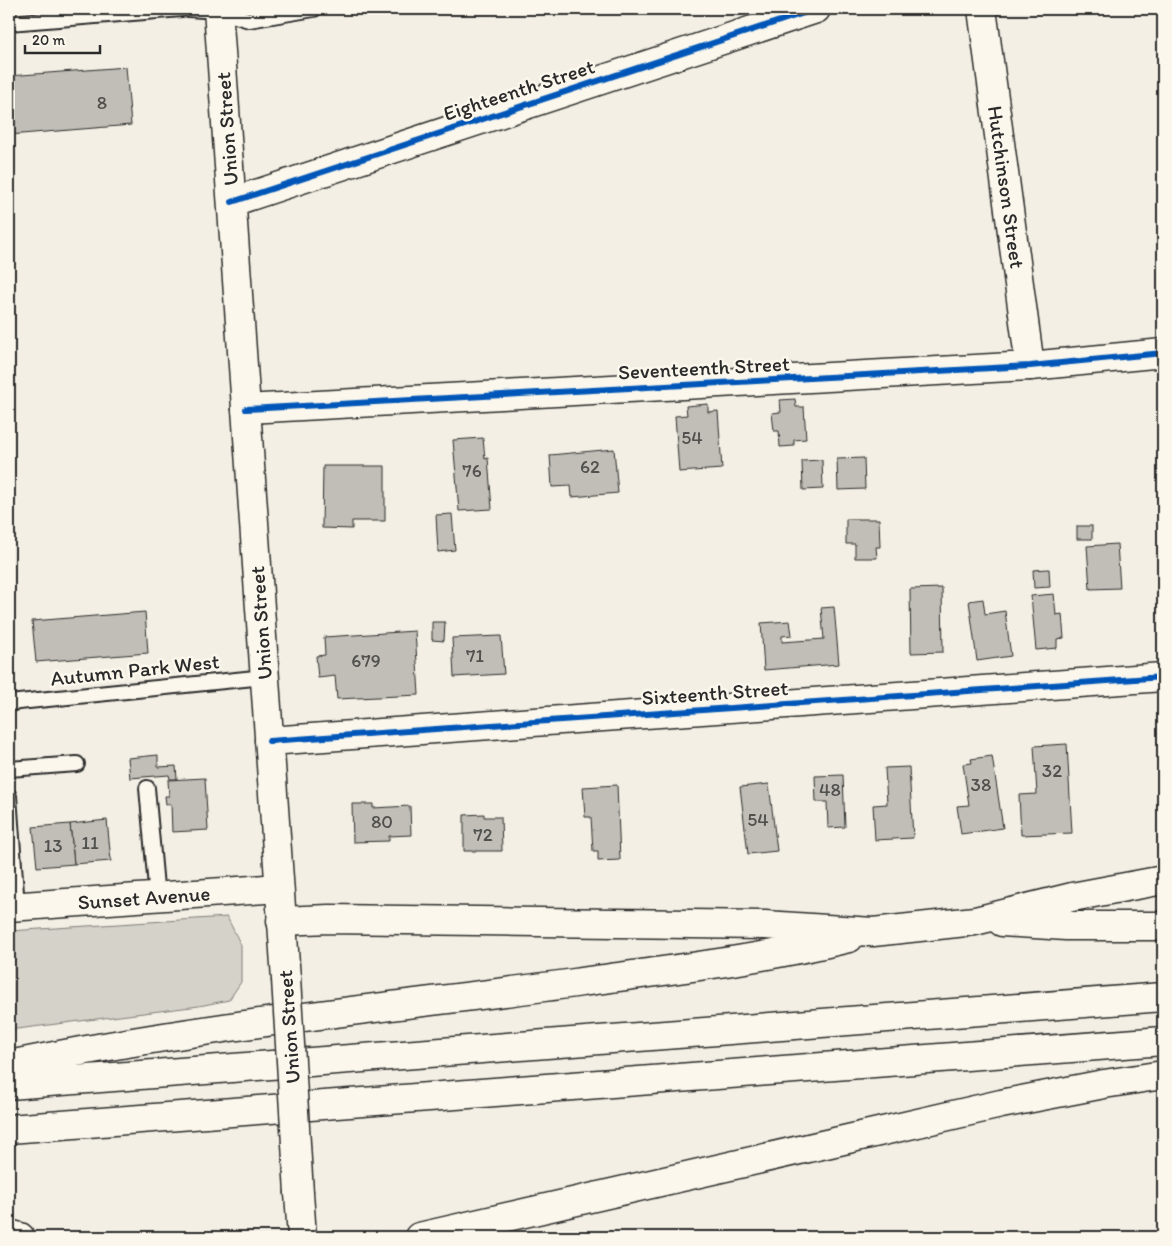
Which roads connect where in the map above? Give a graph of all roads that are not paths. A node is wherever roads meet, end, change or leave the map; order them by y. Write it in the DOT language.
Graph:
graph roads {
  1 [pos="182,9"];
  2 [pos="188,9"];
  3 [pos="314,9"];
  4 [pos="816,9"];
  5 [pos="982,9"];
  6 [pos="218,10"];
  7 [pos="9,23"];
  8 [pos="232,202"];
  9 [pos="1163,353"];
  10 [pos="1030,366"];
  11 [pos="246,409"];
  12 [pos="265,677"];
  13 [pos="1163,677"];
  14 [pos="9,703"];
  15 [pos="269,741"];
  16 [pos="77,764"];
  17 [pos="9,769"];
  18 [pos="148,788"];
  19 [pos="9,796"];
  20 [pos="1163,880"];
  21 [pos="279,888"];
  22 [pos="157,898"];
  23 [pos="13,907"];
  24 [pos="281,921"];
  25 [pos="975,921"];
  26 [pos="1163,926"];
  27 [pos="873,932"];
  28 [pos="1163,997"];
  29 [pos="1163,1041"];
  30 [pos="9,1065"];
  31 [pos="1163,1075"];
  32 [pos="9,1084"];
  33 [pos="9,1128"];
  34 [pos="9,1234"];
  35 [pos="20,1237"];
  36 [pos="302,1237"];
  37 [pos="419,1237"];
  1 -- 7 [label="lane"];
  2 -- 6 [label="lane"];
  3 -- 6 [label="lane"];
  4 -- 8 [label="main road, Eighteenth Street"];
  5 -- 10 [label="main road, Hutchinson Street"];
  6 -- 8 [label="main road, Union Street"];
  8 -- 11 [label="main road, Union Street"];
  9 -- 10 [label="main road, Seventeenth Street"];
  10 -- 11 [label="main road, Seventeenth Street"];
  11 -- 12 [label="main road, Union Street"];
  12 -- 14 [label="lane, Autumn Park West"];
  12 -- 15 [label="main road, Union Street"];
  13 -- 15 [label="main road, Sixteenth Street"];
  15 -- 21 [label="main road, Union Street"];
  16 -- 17 [label="lane"];
  18 -- 22 [label="lane"];
  19 -- 23 [label="lane"];
  20 -- 25 [label="main road"];
  21 -- 22 [label="main road, Sunset Avenue"];
  21 -- 24 [label="main road, Union Street"];
  22 -- 23 [label="main road, Sunset Avenue"];
  24 -- 27 [label="main road"];
  24 -- 36 [label="main road, Union Street, bridge"];
  25 -- 26 [label="main road"];
  25 -- 27 [label="main road"];
  27 -- 30 [label="main road"];
  28 -- 32 [label="main road"];
  29 -- 33 [label="main road"];
  31 -- 37 [label="main road"];
  34 -- 35 [label="main road"];
}
